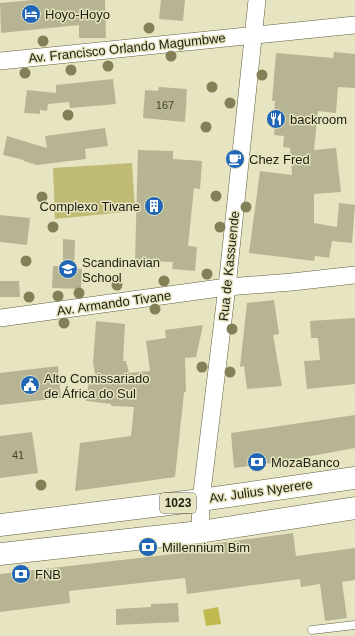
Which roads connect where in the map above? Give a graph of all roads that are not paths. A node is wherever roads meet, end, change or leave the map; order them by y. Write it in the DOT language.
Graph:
graph roads {
  1 [pos="257,0"];
  2 [pos="355,25"];
  3 [pos="253,36"];
  4 [pos="0,61"];
  5 [pos="355,275"];
  6 [pos="227,287"];
  7 [pos="0,318"];
  8 [pos="355,478"];
  9 [pos="201,500"];
  10 [pos="355,508"];
  11 [pos="0,525"];
  12 [pos="200,532"];
  13 [pos="0,554"];
  14 [pos="355,625"];
  15 [pos="312,630"];
  1 -- 3 [label="street, Rua de Kassuende"];
  2 -- 3 [label="street, Av. Francisco Orlando Magumbwe"];
  3 -- 4 [label="street, Av. Francisco Orlando Magumbwe"];
  3 -- 6 [label="street, Rua de Kassuende"];
  5 -- 6 [label="street, Av. Armando Tivane"];
  6 -- 7 [label="street, Av. Armando Tivane"];
  6 -- 9 [label="street, Rua de Kassuende"];
  8 -- 9 [label="main road, Av. Julius Nyerere / 1023"];
  9 -- 11 [label="main road, Av. Julius Nyerere / 1023"];
  9 -- 12 [label="street, Rua de Kassuende"];
  10 -- 12 [label="main road, 1023"];
  12 -- 13 [label="main road, 1023"];
  14 -- 15 [label="lane"];
}
